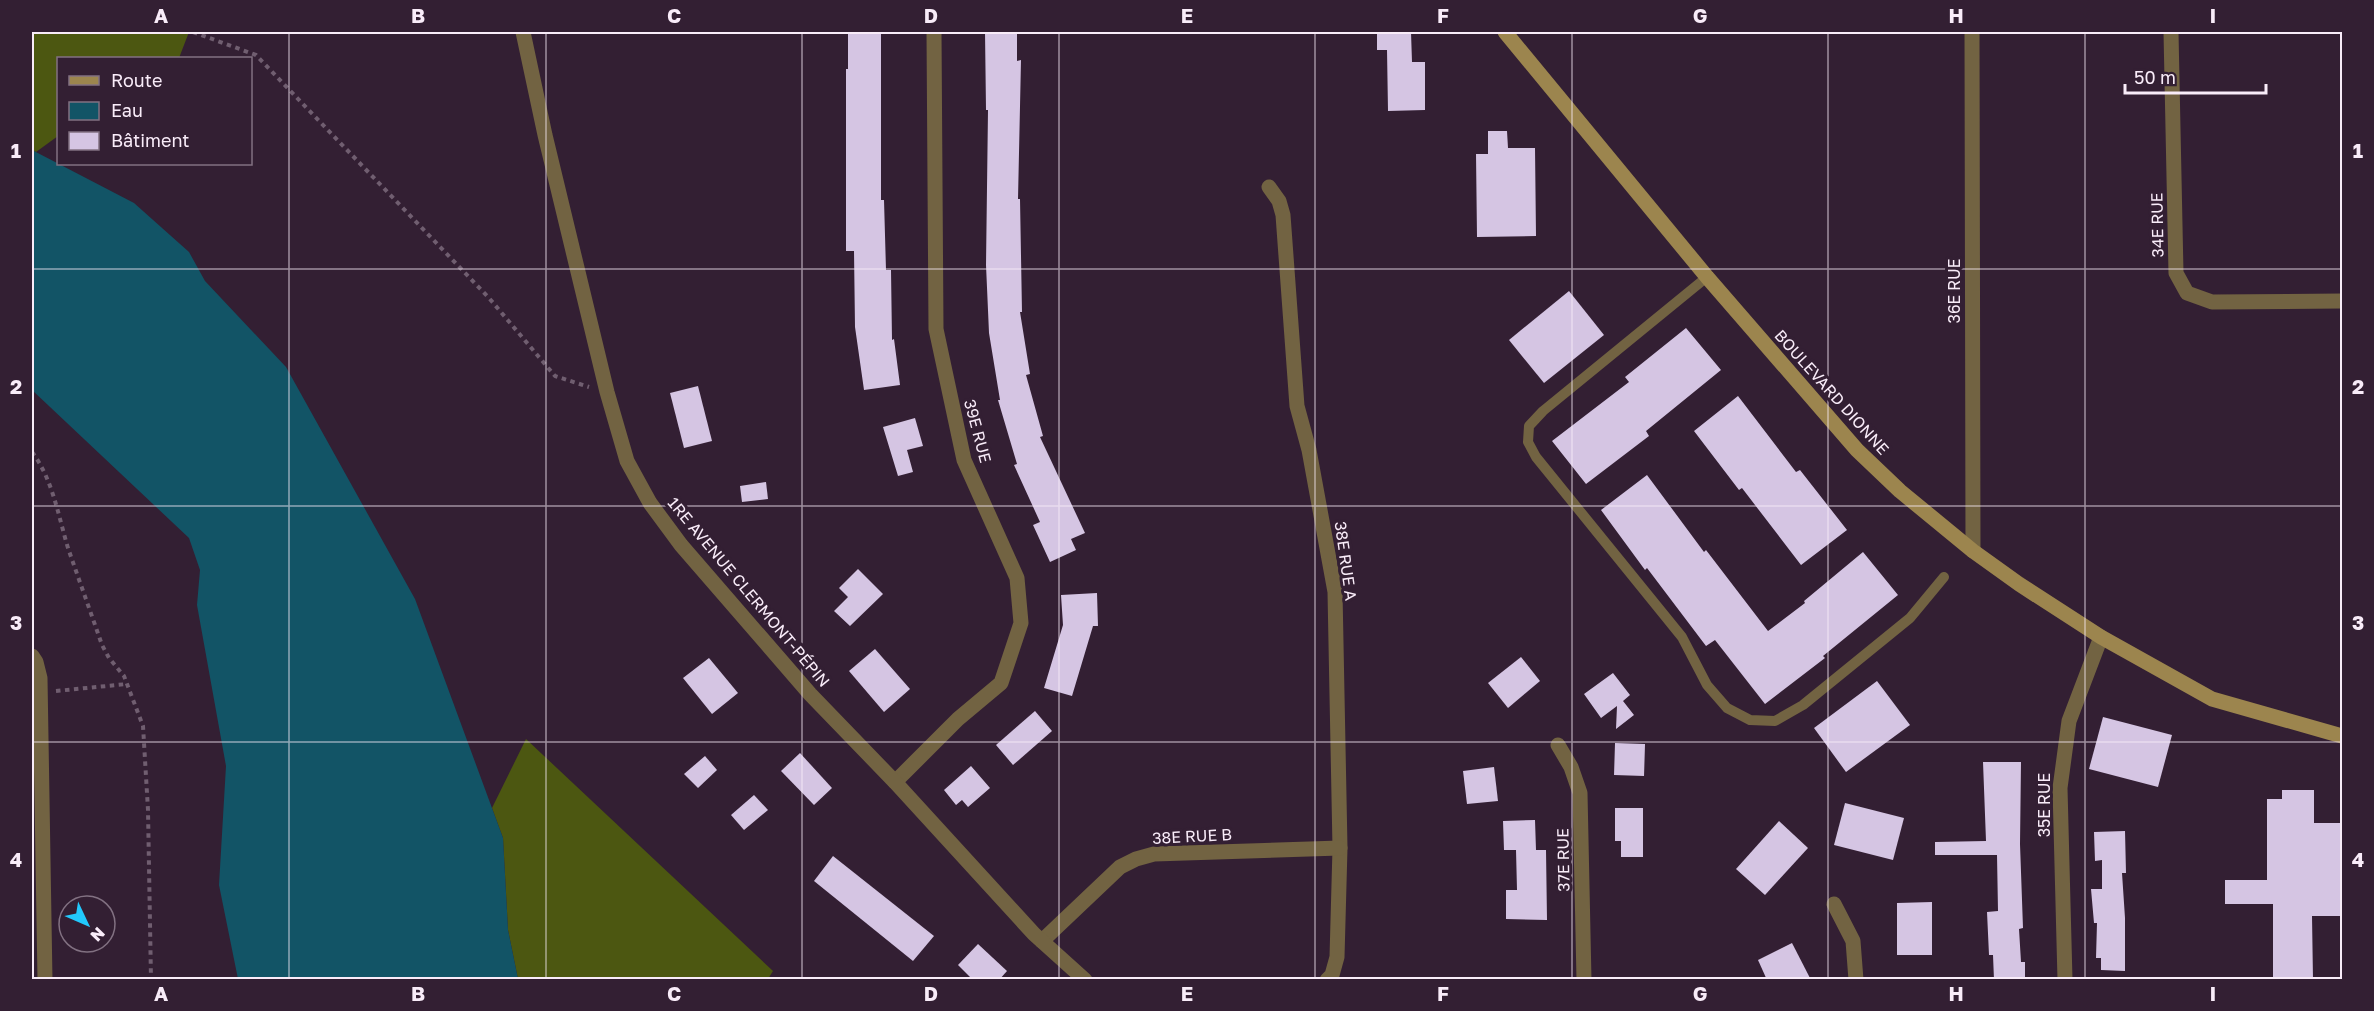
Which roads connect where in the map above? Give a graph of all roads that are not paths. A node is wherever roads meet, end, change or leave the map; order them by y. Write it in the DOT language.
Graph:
graph roads {
  1 [pos="523,32"];
  2 [pos="934,32"];
  3 [pos="1505,32"];
  4 [pos="1972,32"];
  5 [pos="2171,32"];
  6 [pos="1269,187"];
  7 [pos="1707,277"];
  8 [pos="2343,301"];
  9 [pos="1973,551"];
  10 [pos="1944,577"];
  11 [pos="2101,637"];
  12 [pos="32,656"];
  13 [pos="2343,736"];
  14 [pos="1558,745"];
  15 [pos="895,782"];
  16 [pos="1340,848"];
  17 [pos="1834,904"];
  18 [pos="1042,941"];
  19 [pos="45,980"];
  20 [pos="1085,980"];
  21 [pos="1327,980"];
  22 [pos="1584,980"];
  23 [pos="1856,980"];
  24 [pos="2065,980"];
  1 -- 15 [label="street, 1RE AVENUE CLERMONT-PÉPIN"];
  2 -- 15 [label="street, 39E RUE"];
  3 -- 7 [label="main road, BOULEVARD DIONNE"];
  4 -- 9 [label="street, 36E RUE"];
  5 -- 8 [label="street, 34E RUE"];
  6 -- 16 [label="street, 38E RUE A"];
  7 -- 9 [label="main road, BOULEVARD DIONNE"];
  7 -- 10 [label="lane"];
  9 -- 11 [label="main road, BOULEVARD DIONNE"];
  11 -- 13 [label="main road, BOULEVARD DIONNE"];
  11 -- 24 [label="street, 35E RUE"];
  12 -- 19 [label="street"];
  14 -- 22 [label="street, 37E RUE"];
  15 -- 18 [label="street, 1RE AVENUE CLERMONT-PÉPIN"];
  16 -- 18 [label="street, 38E RUE B"];
  16 -- 21 [label="street, 38E RUE A"];
  17 -- 23 [label="street"];
  18 -- 20 [label="street, 1RE AVENUE CLERMONT-PÉPIN"];
}
